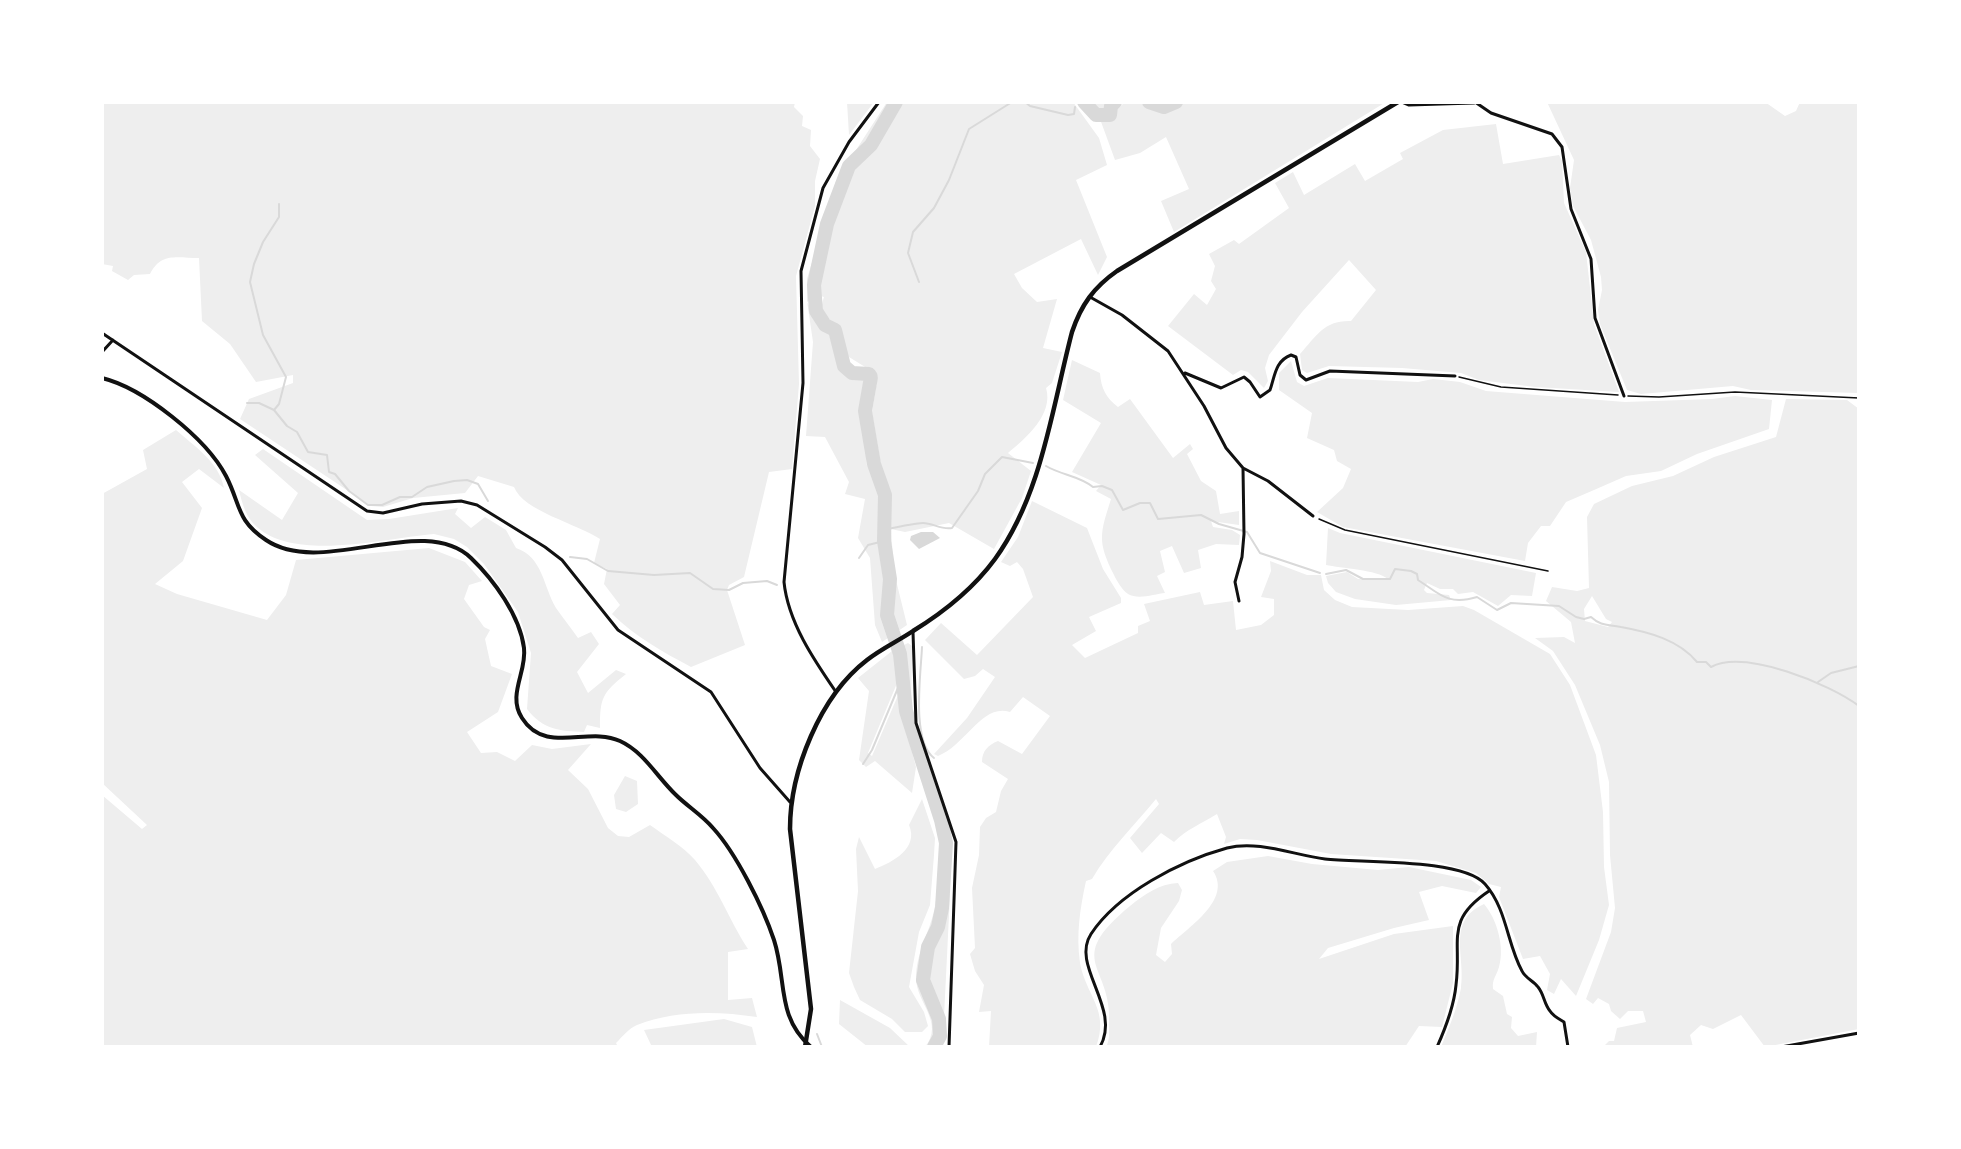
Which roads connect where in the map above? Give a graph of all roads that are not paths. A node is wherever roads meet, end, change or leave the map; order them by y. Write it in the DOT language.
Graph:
graph roads {
  1 [pos="879,102"];
  2 [pos="1400,102"];
  3 [pos="1475,102"];
  4 [pos="1088,296"];
  5 [pos="102,333"];
  6 [pos="113,340"];
  7 [pos="102,352"];
  8 [pos="1183,373"];
  9 [pos="1455,376"];
  10 [pos="102,378"];
  11 [pos="1624,396"];
  12 [pos="1243,468"];
  13 [pos="1313,516"];
  14 [pos="1239,601"];
  15 [pos="913,632"];
  16 [pos="836,692"];
  17 [pos="790,802"];
  18 [pos="1489,891"];
  19 [pos="1859,1033"];
  20 [pos="808,1046"];
  21 [pos="949,1047"];
  22 [pos="1100,1047"];
  23 [pos="1437,1047"];
  24 [pos="1568,1047"];
  25 [pos="1781,1047"];
  1 -- 16 [label="street"];
  2 -- 3 [label="street"];
  2 -- 4 [label="main road"];
  3 -- 11 [label="street"];
  4 -- 8 [label="street"];
  4 -- 15 [label="main road"];
  5 -- 6 [label="street"];
  6 -- 7 [label="street"];
  6 -- 17 [label="street"];
  8 -- 9 [label="street"];
  8 -- 12 [label="street"];
  10 -- 20 [label="street"];
  12 -- 13 [label="street"];
  12 -- 14 [label="street"];
  15 -- 16 [label="main road"];
  15 -- 21 [label="street"];
  16 -- 17 [label="main road"];
  17 -- 20 [label="main road"];
  18 -- 22 [label="street"];
  18 -- 23 [label="street"];
  18 -- 24 [label="street"];
  19 -- 25 [label="street"];
}
